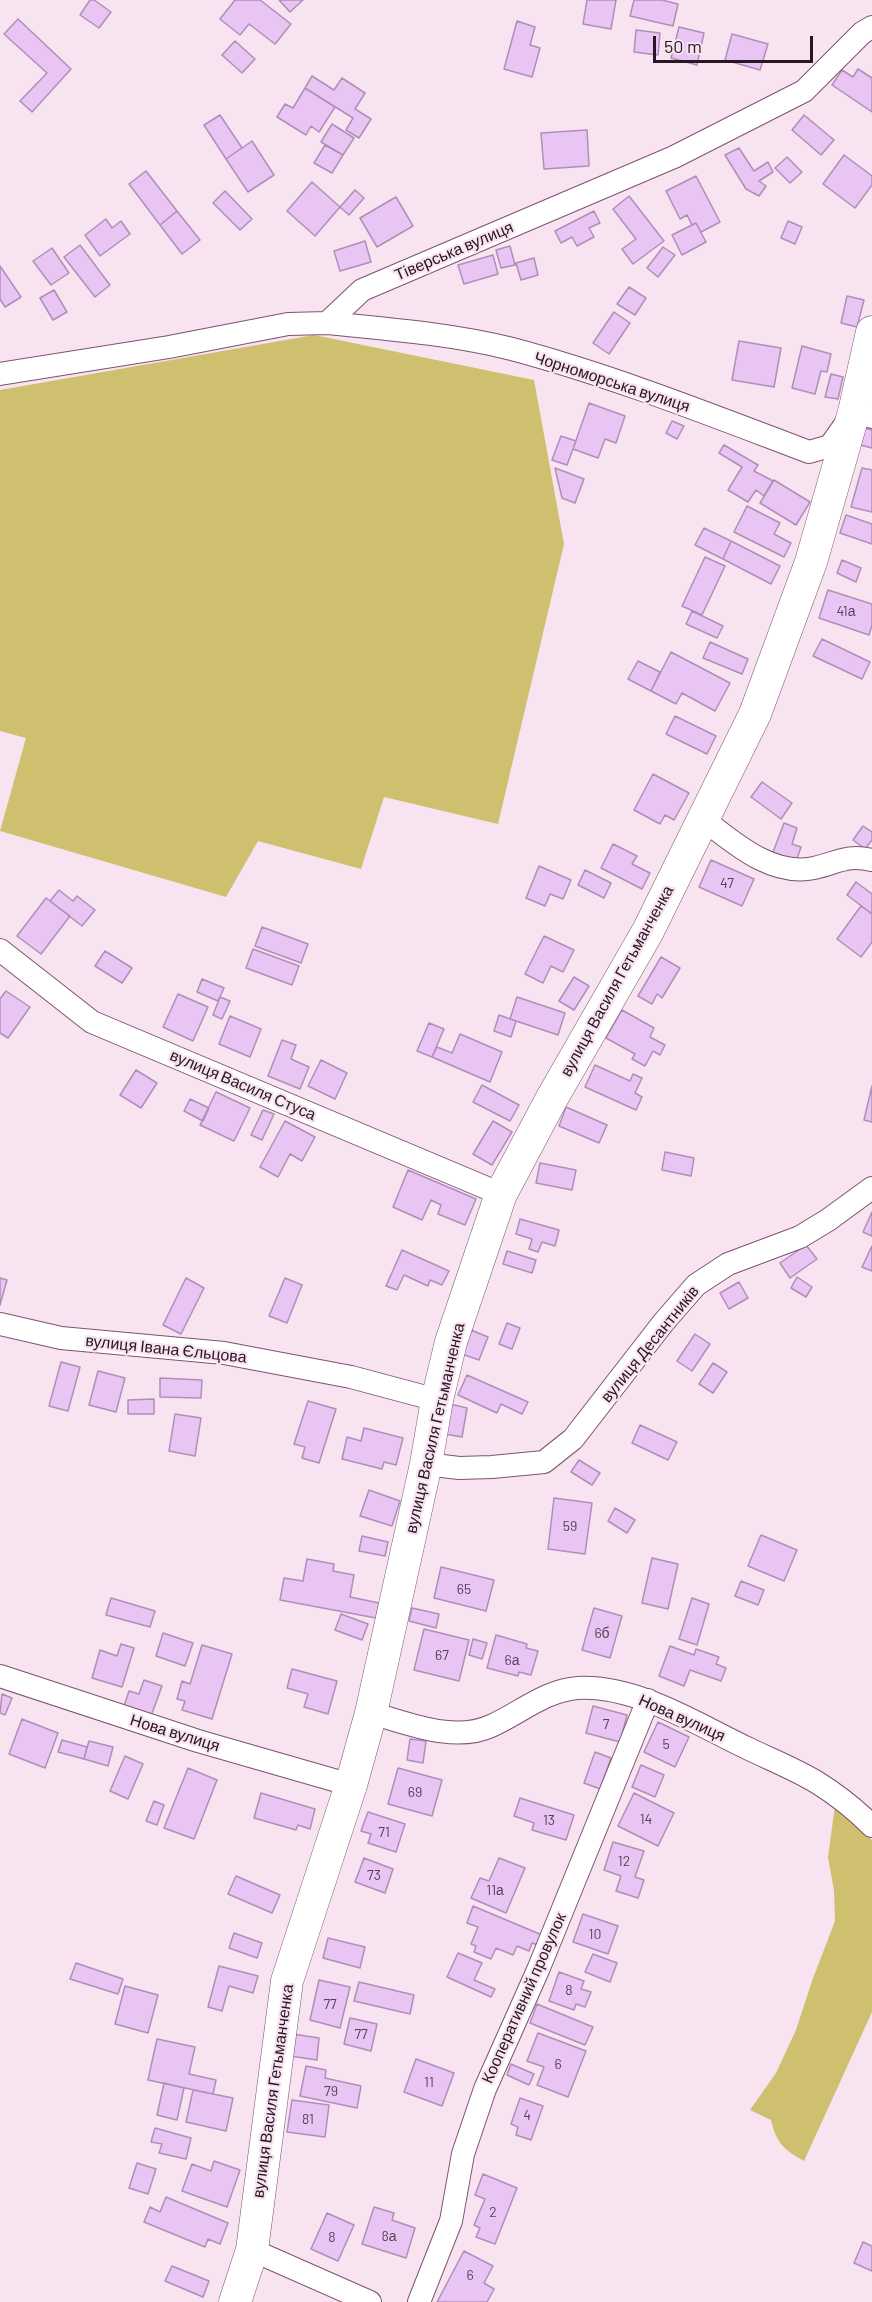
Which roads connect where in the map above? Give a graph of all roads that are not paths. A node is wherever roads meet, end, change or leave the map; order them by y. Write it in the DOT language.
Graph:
graph roads {
  1 [pos="872,27"];
  2 [pos="327,323"];
  3 [pos="872,332"];
  4 [pos="0,374"];
  5 [pos="863,414"];
  6 [pos="703,819"];
  7 [pos="872,860"];
  8 [pos="0,951"];
  9 [pos="872,1188"];
  10 [pos="501,1194"];
  11 [pos="0,1324"];
  12 [pos="437,1400"];
  13 [pos="426,1464"];
  14 [pos="0,1676"];
  15 [pos="648,1700"];
  16 [pos="371,1713"];
  17 [pos="351,1785"];
  18 [pos="872,1826"];
  19 [pos="252,2250"];
  20 [pos="235,2302"];
  21 [pos="370,2302"];
  22 [pos="419,2302"];
  1 -- 2 [label="street, Тіверська вулиця"];
  2 -- 4 [label="street"];
  2 -- 5 [label="street, Чорноморська вулиця"];
  3 -- 5 [label="street, вулиця Василя Гетьманченка"];
  5 -- 6 [label="street, вулиця Василя Гетьманченка"];
  6 -- 7 [label="street"];
  6 -- 10 [label="street, вулиця Василя Гетьманченка"];
  8 -- 10 [label="street, вулиця Василя Стуса"];
  9 -- 13 [label="street, вулиця Десантників"];
  10 -- 12 [label="street, вулиця Василя Гетьманченка"];
  11 -- 12 [label="street, вулиця Івана Єльцова"];
  12 -- 13 [label="street, вулиця Василя Гетьманченка"];
  13 -- 16 [label="street, вулиця Василя Гетьманченка"];
  14 -- 17 [label="street, Нова вулиця"];
  15 -- 16 [label="street, Нова вулиця"];
  15 -- 18 [label="street, Нова вулиця"];
  15 -- 22 [label="street, Кооперативний провулок"];
  16 -- 17 [label="street, вулиця Василя Гетьманченка"];
  17 -- 19 [label="street, вулиця Василя Гетьманченка"];
  19 -- 20 [label="street, вулиця Василя Гетьманченка"];
  19 -- 21 [label="street"];
}
